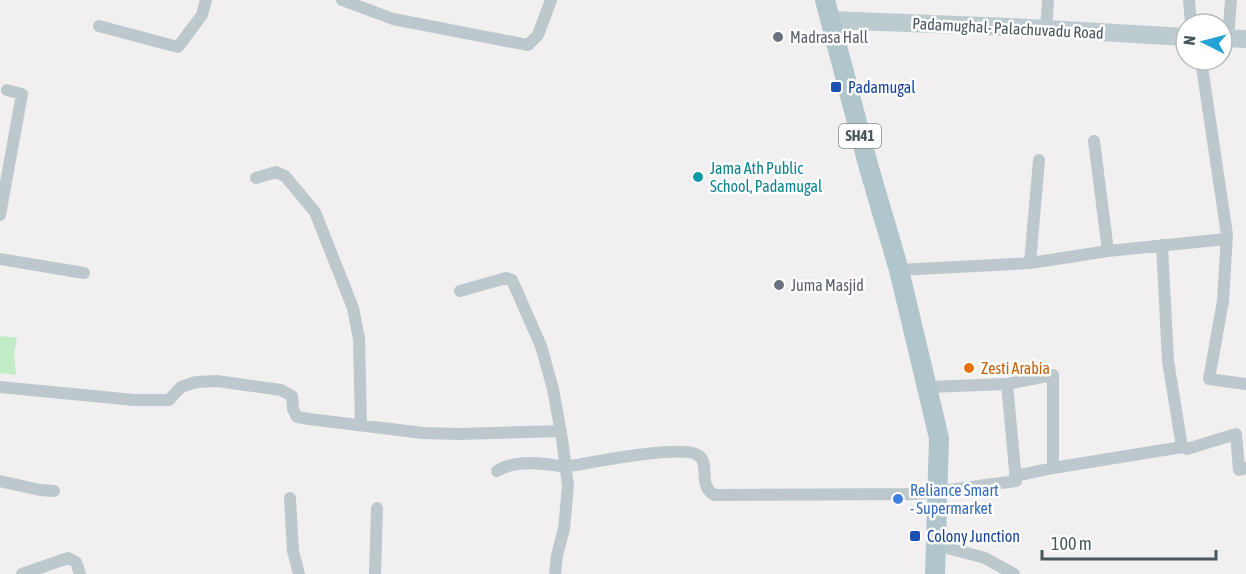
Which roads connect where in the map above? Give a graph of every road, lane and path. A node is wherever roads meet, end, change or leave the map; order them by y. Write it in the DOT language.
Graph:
graph roads {
  1 [pos="206,0"];
  2 [pos="342,0"];
  3 [pos="551,0"];
  4 [pos="825,0"];
  5 [pos="1048,0"];
  6 [pos="830,20"];
  7 [pos="99,26"];
  8 [pos="1046,30"];
  9 [pos="1174,36"];
  10 [pos="1203,72"];
  11 [pos="7,90"];
  12 [pos="1094,141"];
  13 [pos="1039,160"];
  14 [pos="256,178"];
  15 [pos="0,215"];
  16 [pos="1226,239"];
  17 [pos="1162,245"];
  18 [pos="1108,251"];
  19 [pos="0,259"];
  20 [pos="1030,263"];
  21 [pos="899,270"];
  22 [pos="84,273"];
  23 [pos="460,291"];
  24 [pos="1006,384"];
  25 [pos="1246,384"];
  26 [pos="0,387"];
  27 [pos="928,387"];
  28 [pos="361,425"];
  29 [pos="561,431"];
  30 [pos="1187,449"];
  31 [pos="565,467"];
  32 [pos="1053,468"];
  33 [pos="1246,468"];
  34 [pos="497,471"];
  35 [pos="1015,476"];
  36 [pos="0,482"];
  37 [pos="54,491"];
  38 [pos="936,492"];
  39 [pos="290,498"];
  40 [pos="377,508"];
  41 [pos="936,545"];
  42 [pos="22,574"];
  43 [pos="80,574"];
  44 [pos="299,574"];
  45 [pos="375,574"];
  46 [pos="555,574"];
  47 [pos="935,574"];
  48 [pos="1014,574"];
  1 -- 7 [label="street"];
  2 -- 3 [label="street"];
  4 -- 6 [label="main road, SH41"];
  5 -- 8 [label="street"];
  6 -- 8 [label="main road, Padamughal- Palachuvadu Road"];
  6 -- 21 [label="main road, SH41"];
  8 -- 9 [label="main road, Padamughal- Palachuvadu Road"];
  10 -- 16 [label="street"];
  11 -- 15 [label="street"];
  12 -- 18 [label="street"];
  13 -- 20 [label="street"];
  14 -- 28 [label="street"];
  16 -- 17 [label="street"];
  16 -- 25 [label="street"];
  17 -- 18 [label="street"];
  17 -- 32 [label="street"];
  18 -- 20 [label="street"];
  19 -- 22 [label="street"];
  20 -- 21 [label="street"];
  21 -- 27 [label="main road"];
  23 -- 29 [label="street"];
  24 -- 27 [label="street"];
  24 -- 32 [label="street"];
  24 -- 35 [label="street"];
  26 -- 28 [label="street"];
  27 -- 38 [label="main road"];
  28 -- 29 [label="street"];
  29 -- 31 [label="street"];
  30 -- 33 [label="street"];
  31 -- 34 [label="street"];
  31 -- 38 [label="street"];
  31 -- 46 [label="street"];
  32 -- 35 [label="street"];
  35 -- 38 [label="street"];
  36 -- 37 [label="street"];
  38 -- 41 [label="main road"];
  39 -- 44 [label="street"];
  40 -- 45 [label="street"];
  41 -- 47 [label="main road"];
  41 -- 48 [label="street"];
  42 -- 43 [label="street"];
}
